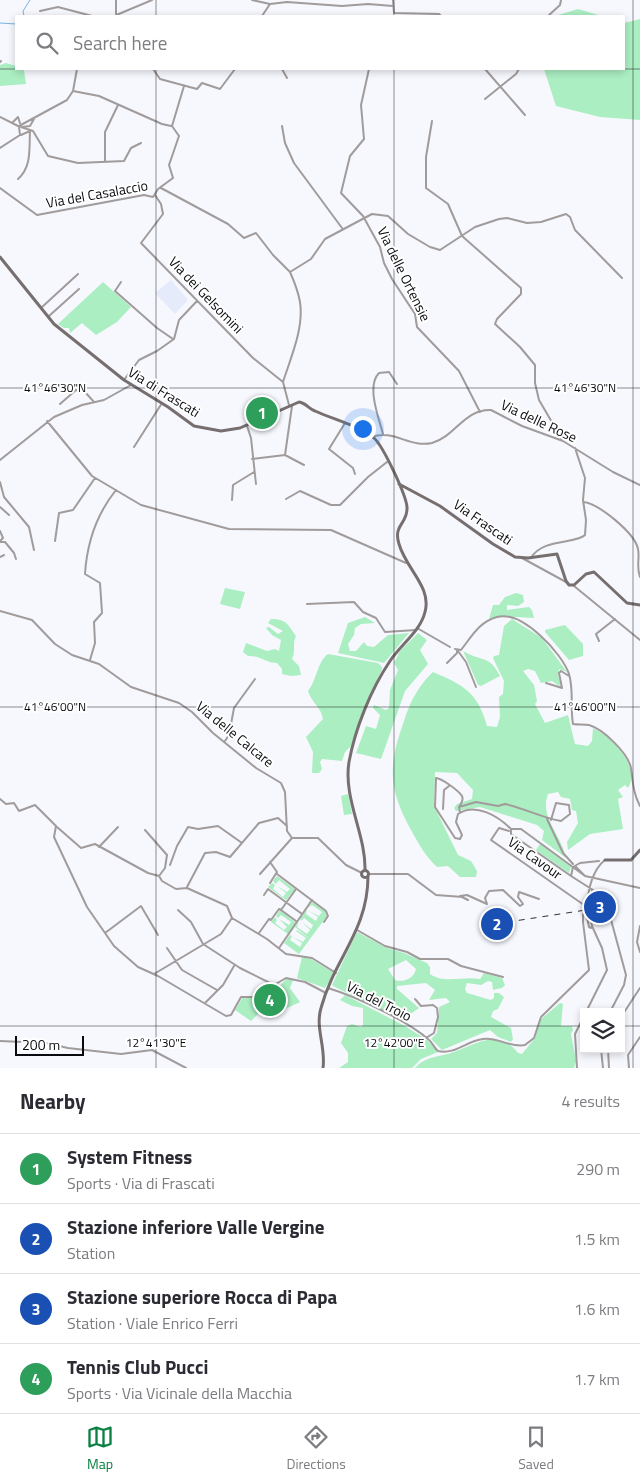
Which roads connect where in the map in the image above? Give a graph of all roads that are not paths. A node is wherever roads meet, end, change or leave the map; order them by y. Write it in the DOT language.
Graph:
graph roads {
  1 [pos="116,0"];
  2 [pos="152,0"];
  3 [pos="252,0"];
  4 [pos="393,0"];
  5 [pos="561,0"];
  6 [pos="270,4"];
  7 [pos="393,6"];
  8 [pos="40,11"];
  9 [pos="88,15"];
  10 [pos="117,15"];
  11 [pos="263,15"];
  12 [pos="393,15"];
  13 [pos="440,15"];
  14 [pos="549,15"];
  15 [pos="77,70"];
  16 [pos="154,70"];
  17 [pos="234,70"];
  18 [pos="283,70"];
  19 [pos="369,70"];
  20 [pos="486,70"];
  21 [pos="518,70"];
  22 [pos="288,78"];
  23 [pos="184,86"];
  24 [pos="500,87"];
  25 [pos="73,91"];
  26 [pos="485,99"];
  27 [pos="118,105"];
  28 [pos="526,115"];
  29 [pos="0,117"];
  30 [pos="432,121"];
  31 [pos="12,122"];
  32 [pos="21,126"];
  33 [pos="172,126"];
  34 [pos="282,126"];
  35 [pos="20,130"];
  36 [pos="31,131"];
  37 [pos="20,135"];
  38 [pos="141,143"];
  39 [pos="0,148"];
  40 [pos="105,161"];
  41 [pos="18,179"];
  42 [pos="160,187"];
  43 [pos="0,188"];
  44 [pos="155,195"];
  45 [pos="363,216"];
  46 [pos="342,229"];
  47 [pos="462,236"];
  48 [pos="0,258"];
  49 [pos="290,272"];
  50 [pos="78,274"];
  51 [pos="622,278"];
  52 [pos="120,282"];
  53 [pos="80,288"];
  54 [pos="197,301"];
  55 [pos="41,308"];
  56 [pos="47,317"];
  57 [pos="174,338"];
  58 [pos="124,380"];
  59 [pos="283,382"];
  60 [pos="397,384"];
  61 [pos="131,385"];
  62 [pos="94,402"];
  63 [pos="162,403"];
  64 [pos="60,404"];
  65 [pos="290,405"];
  66 [pos="480,412"];
  67 [pos="289,415"];
  68 [pos="47,421"];
  69 [pos="345,423"];
  70 [pos="247,426"];
  71 [pos="384,434"];
  72 [pos="372,438"];
  73 [pos="564,441"];
  74 [pos="134,446"];
  75 [pos="575,448"];
  76 [pos="285,455"];
  77 [pos="252,459"];
  78 [pos="0,460"];
  79 [pos="387,462"];
  80 [pos="304,466"];
  81 [pos="254,472"];
  82 [pos="355,474"];
  83 [pos="94,478"];
  84 [pos="0,482"];
  85 [pos="256,484"];
  86 [pos="399,484"];
  87 [pos="640,485"];
  88 [pos="116,490"];
  89 [pos="232,500"];
  90 [pos="286,500"];
  91 [pos="583,502"];
  92 [pos="0,507"];
  93 [pos="9,515"];
  94 [pos="0,531"];
  95 [pos="0,541"];
  96 [pos="55,541"];
  97 [pos="34,550"];
  98 [pos="4,555"];
  99 [pos="0,557"];
  100 [pos="522,558"];
  101 [pos="531,558"];
  102 [pos="16,559"];
  103 [pos="406,563"];
  104 [pos="640,577"];
  105 [pos="566,582"];
  106 [pos="573,585"];
  107 [pos="307,604"];
  108 [pos="640,605"];
  109 [pos="0,611"];
  110 [pos="615,620"];
  111 [pos="417,629"];
  112 [pos="640,640"];
  113 [pos="599,641"];
  114 [pos="450,647"];
  115 [pos="456,650"];
  116 [pos="90,660"];
  117 [pos="447,663"];
  118 [pos="570,676"];
  119 [pos="255,680"];
  120 [pos="546,683"];
  121 [pos="476,687"];
  122 [pos="225,741"];
  123 [pos="448,786"];
  124 [pos="0,799"];
  125 [pos="640,806"];
  126 [pos="459,807"];
  127 [pos="443,809"];
  128 [pos="460,812"];
  129 [pos="547,818"];
  130 [pos="552,820"];
  131 [pos="287,826"];
  132 [pos="57,827"];
  133 [pos="118,828"];
  134 [pos="145,830"];
  135 [pos="510,830"];
  136 [pos="292,838"];
  137 [pos="242,843"];
  138 [pos="99,847"];
  139 [pos="640,850"];
  140 [pos="605,860"];
  141 [pos="270,862"];
  142 [pos="573,864"];
  143 [pos="170,865"];
  144 [pos="575,867"];
  145 [pos="260,874"];
  146 [pos="276,874"];
  147 [pos="366,874"];
  148 [pos="159,876"];
  149 [pos="571,876"];
  150 [pos="593,878"];
  151 [pos="270,883"];
  152 [pos="187,888"];
  153 [pos="640,888"];
  154 [pos="296,889"];
  155 [pos="591,889"];
  156 [pos="264,895"];
  157 [pos="462,896"];
  158 [pos="539,899"];
  159 [pos="312,900"];
  160 [pos="468,900"];
  161 [pos="597,901"];
  162 [pos="286,902"];
  163 [pos="601,902"];
  164 [pos="588,905"];
  165 [pos="594,906"];
  166 [pos="178,910"];
  167 [pos="281,910"];
  168 [pos="302,914"];
  169 [pos="232,918"];
  170 [pos="296,921"];
  171 [pos="324,922"];
  172 [pos="592,926"];
  173 [pos="640,926"];
  174 [pos="357,930"];
  175 [pos="105,933"];
  176 [pos="259,933"];
  177 [pos="158,935"];
  178 [pos="203,944"];
  179 [pos="167,948"];
  180 [pos="279,948"];
  181 [pos="640,952"];
  182 [pos="176,961"];
  183 [pos="234,965"];
  184 [pos="336,973"];
  185 [pos="154,974"];
  186 [pos="503,977"];
  187 [pos="274,985"];
  188 [pos="640,988"];
  189 [pos="217,990"];
  190 [pos="327,990"];
  191 [pos="415,999"];
  192 [pos="205,1003"];
  193 [pos="588,1008"];
  194 [pos="612,1008"];
  195 [pos="625,1011"];
  196 [pos="580,1024"];
  197 [pos="640,1037"];
  198 [pos="426,1038"];
  199 [pos="0,1041"];
  200 [pos="601,1053"];
  201 [pos="608,1053"];
  202 [pos="186,1068"];
  203 [pos="323,1068"];
  204 [pos="577,1068"];
  205 [pos="603,1068"];
  206 [pos="609,1068"];
  207 [pos="629,1068"];
  1 -- 10 [label="street"];
  2 -- 10 [label="street"];
  3 -- 6 [label="street"];
  4 -- 7 [label="street"];
  5 -- 14 [label="street"];
  6 -- 7 [label="street"];
  6 -- 11 [label="street"];
  7 -- 12 [label="street"];
  8 -- 9 [label="street"];
  12 -- 13 [label="street"];
  15 -- 25 [label="street"];
  16 -- 23 [label="street"];
  17 -- 23 [label="street"];
  18 -- 22 [label="street"];
  19 -- 45 [label="street, Via delle Ortensie"];
  20 -- 24 [label="street"];
  21 -- 24 [label="street"];
  23 -- 33 [label="street"];
  24 -- 26 [label="street"];
  24 -- 28 [label="street"];
  25 -- 27 [label="street"];
  25 -- 32 [label="street"];
  27 -- 33 [label="street"];
  27 -- 40 [label="street"];
  29 -- 31 [label="street"];
  30 -- 47 [label="street"];
  31 -- 32 [label="street"];
  31 -- 32 [label="street"];
  32 -- 35 [label="street"];
  32 -- 36 [label="street"];
  33 -- 42 [label="street, Via del Casalaccio"];
  34 -- 46 [label="street"];
  35 -- 36 [label="street"];
  35 -- 37 [label="street"];
  36 -- 37 [label="street"];
  36 -- 40 [label="street"];
  36 -- 41 [label="street"];
  37 -- 39 [label="street"];
  38 -- 40 [label="street"];
  42 -- 44 [label="street, Via del Casalaccio"];
  42 -- 49 [label="street"];
  43 -- 44 [label="street, Via del Casalaccio"];
  44 -- 54 [label="street, Via dei Gelsomini"];
  45 -- 46 [label="street"];
  45 -- 47 [label="street"];
  45 -- 66 [label="street, Via delle Ortensie"];
  46 -- 49 [label="street"];
  47 -- 51 [label="street"];
  47 -- 73 [label="street"];
  48 -- 55 [label="main road, Via di Frascati"];
  49 -- 59 [label="street"];
  50 -- 55 [label="street"];
  52 -- 57 [label="street"];
  53 -- 56 [label="street"];
  54 -- 57 [label="street"];
  54 -- 59 [label="street, Via dei Gelsomini"];
  55 -- 56 [label="main road, Via di Frascati"];
  56 -- 58 [label="main road, Via di Frascati"];
  57 -- 58 [label="street"];
  58 -- 61 [label="main road, Via di Frascati"];
  59 -- 65 [label="street"];
  60 -- 71 [label="street"];
  61 -- 62 [label="street"];
  61 -- 63 [label="main road, Via di Frascati"];
  62 -- 64 [label="street"];
  62 -- 68 [label="street"];
  63 -- 70 [label="main road, Via di Frascati"];
  63 -- 74 [label="street"];
  65 -- 67 [label="street"];
  65 -- 67 [label="street"];
  65 -- 69 [label="main road"];
  65 -- 70 [label="main road, Via di Frascati"];
  66 -- 71 [label="street, Via delle Rose"];
  66 -- 73 [label="street, Via delle Rose"];
  67 -- 76 [label="street"];
  68 -- 78 [label="street"];
  68 -- 83 [label="street"];
  69 -- 72 [label="main road"];
  69 -- 82 [label="street"];
  70 -- 77 [label="street"];
  71 -- 72 [label="street"];
  72 -- 79 [label="main road"];
  73 -- 75 [label="street, Via delle Rose"];
  75 -- 87 [label="street, Via delle Rose"];
  75 -- 91 [label="street"];
  76 -- 77 [label="street"];
  76 -- 80 [label="street"];
  77 -- 81 [label="street"];
  79 -- 86 [label="main road"];
  79 -- 90 [label="street"];
  81 -- 85 [label="street"];
  81 -- 89 [label="street"];
  83 -- 88 [label="street"];
  83 -- 96 [label="street"];
  84 -- 97 [label="street"];
  86 -- 100 [label="main road, Via Frascati"];
  86 -- 103 [label="main road"];
  88 -- 103 [label="street"];
  88 -- 116 [label="street"];
  91 -- 101 [label="street"];
  91 -- 104 [label="street"];
  92 -- 93 [label="street"];
  94 -- 95 [label="street"];
  95 -- 102 [label="street"];
  98 -- 99 [label="street"];
  100 -- 101 [label="main road, Via Frascati"];
  100 -- 105 [label="street"];
  101 -- 105 [label="main road, Via Frascati"];
  103 -- 111 [label="main road"];
  105 -- 106 [label="main road"];
  106 -- 108 [label="main road"];
  106 -- 110 [label="street"];
  107 -- 111 [label="street"];
  109 -- 116 [label="street, Via delle Calcare"];
  110 -- 112 [label="street"];
  110 -- 113 [label="street"];
  111 -- 114 [label="street"];
  111 -- 147 [label="main road"];
  115 -- 117 [label="street"];
  115 -- 118 [label="street"];
  115 -- 121 [label="street"];
  116 -- 122 [label="street, Via delle Calcare"];
  118 -- 120 [label="street"];
  118 -- 125 [label="street"];
  119 -- 122 [label="street"];
  122 -- 131 [label="street, Via delle Calcare"];
  123 -- 126 [label="street"];
  123 -- 127 [label="street"];
  123 -- 128 [label="street"];
  124 -- 132 [label="street"];
  126 -- 128 [label="street"];
  126 -- 129 [label="street"];
  128 -- 135 [label="street"];
  129 -- 130 [label="street"];
  129 -- 142 [label="street"];
  130 -- 130 [label="street"];
  131 -- 136 [label="street, Via delle Calcare"];
  131 -- 137 [label="street"];
  132 -- 138 [label="street"];
  132 -- 175 [label="street"];
  133 -- 138 [label="street"];
  134 -- 148 [label="street"];
  135 -- 144 [label="street"];
  135 -- 149 [label="street"];
  135 -- 164 [label="street, Via Cavour"];
  136 -- 141 [label="street"];
  136 -- 147 [label="street"];
  137 -- 143 [label="street"];
  137 -- 152 [label="street"];
  138 -- 148 [label="street"];
  139 -- 140 [label="main road"];
  140 -- 144 [label="street, bridge"];
  140 -- 150 [label="street"];
  141 -- 145 [label="street"];
  141 -- 146 [label="street"];
  144 -- 149 [label="street"];
  144 -- 150 [label="street"];
  146 -- 151 [label="street"];
  146 -- 154 [label="street"];
  147 -- 157 [label="street"];
  147 -- 174 [label="main road"];
  148 -- 152 [label="street"];
  149 -- 155 [label="street"];
  150 -- 153 [label="street"];
  150 -- 155 [label="street"];
  152 -- 169 [label="street"];
  154 -- 159 [label="street"];
  154 -- 162 [label="street"];
  155 -- 161 [label="street"];
  155 -- 164 [label="street"];
  155 -- 194 [label="street"];
  156 -- 162 [label="street"];
  157 -- 158 [label="street"];
  157 -- 160 [label="street"];
  159 -- 168 [label="street"];
  159 -- 171 [label="street"];
  161 -- 163 [label="street"];
  161 -- 165 [label="street"];
  162 -- 167 [label="street"];
  162 -- 168 [label="street"];
  164 -- 172 [label="street, bridge"];
  166 -- 178 [label="street"];
  167 -- 170 [label="street"];
  167 -- 176 [label="street"];
  168 -- 170 [label="street"];
  169 -- 176 [label="street"];
  169 -- 178 [label="street"];
  170 -- 180 [label="street"];
  172 -- 193 [label="street"];
  172 -- 198 [label="street, Via del Troio"];
  173 -- 181 [label="street"];
  174 -- 184 [label="main road"];
  174 -- 186 [label="street"];
  175 -- 177 [label="street"];
  175 -- 185 [label="street"];
  176 -- 180 [label="street"];
  178 -- 182 [label="street"];
  178 -- 183 [label="street"];
  179 -- 182 [label="street"];
  180 -- 184 [label="street"];
  182 -- 185 [label="street"];
  182 -- 189 [label="street"];
  183 -- 187 [label="street"];
  183 -- 189 [label="street"];
  184 -- 190 [label="main road"];
  185 -- 192 [label="street"];
  187 -- 190 [label="street, Via del Troio"];
  187 -- 192 [label="street, Via del Troio"];
  188 -- 195 [label="street"];
  189 -- 192 [label="street"];
  190 -- 198 [label="street, Via del Troio"];
  190 -- 203 [label="main road"];
  191 -- 198 [label="street"];
  196 -- 204 [label="street"];
  197 -- 207 [label="street"];
  199 -- 202 [label="street"];
  200 -- 205 [label="street"];
  201 -- 206 [label="street"];
}
